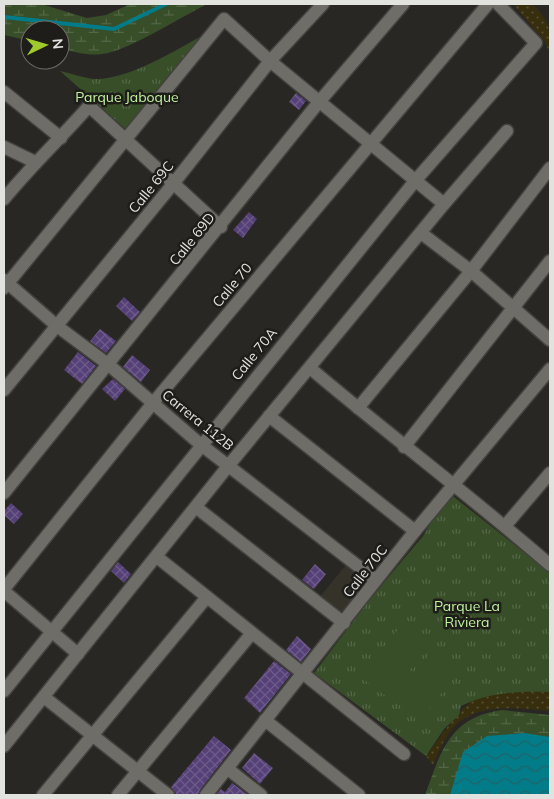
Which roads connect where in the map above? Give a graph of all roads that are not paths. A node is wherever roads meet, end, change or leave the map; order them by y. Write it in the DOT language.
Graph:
graph roads {
  1 [pos="323,4"];
  2 [pos="403,4"];
  3 [pos="488,4"];
  4 [pos="498,4"];
  5 [pos="270,61"];
  6 [pos="4,92"];
  7 [pos="320,102"];
  8 [pos="507,131"];
  9 [pos="61,138"];
  10 [pos="126,139"];
  11 [pos="369,143"];
  12 [pos="4,147"];
  13 [pos="35,162"];
  14 [pos="550,168"];
  15 [pos="415,180"];
  16 [pos="173,184"];
  17 [pos="4,199"];
  18 [pos="444,204"];
  19 [pos="221,227"];
  20 [pos="422,233"];
  21 [pos="550,260"];
  22 [pos="471,272"];
  23 [pos="5,284"];
  24 [pos="514,310"];
  25 [pos="57,326"];
  26 [pos="550,340"];
  27 [pos="109,365"];
  28 [pos="310,368"];
  29 [pos="550,369"];
  30 [pos="4,390"];
  31 [pos="153,403"];
  32 [pos="358,408"];
  33 [pos="269,416"];
  34 [pos="200,444"];
  35 [pos="404,447"];
  36 [pos="229,465"];
  37 [pos="550,473"];
  38 [pos="454,484"];
  39 [pos="4,493"];
  40 [pos="196,508"];
  41 [pos="505,526"];
  42 [pos="415,531"];
  43 [pos="157,557"];
  44 [pos="550,563"];
  45 [pos="376,580"];
  46 [pos="4,590"];
  47 [pos="207,597"];
  48 [pos="344,623"];
  49 [pos="51,632"];
  50 [pos="252,633"];
  51 [pos="78,654"];
  52 [pos="304,673"];
  53 [pos="4,691"];
  54 [pos="44,696"];
  55 [pos="265,720"];
  56 [pos="92,736"];
  57 [pos="4,746"];
  58 [pos="404,754"];
  59 [pos="228,769"];
  60 [pos="138,772"];
  61 [pos="43,795"];
  62 [pos="118,795"];
  63 [pos="168,795"];
  64 [pos="206,795"];
  65 [pos="261,795"];
  66 [pos="359,795"];
  1 -- 5 [label="street, Calle 69C"];
  2 -- 7 [label="street, Calle 69D"];
  3 -- 11 [label="street, Calle 70"];
  4 -- 15 [label="street, Calle 70A"];
  5 -- 7 [label="street"];
  5 -- 10 [label="street"];
  5 -- 16 [label="street, Calle 69C"];
  6 -- 9 [label="street"];
  7 -- 11 [label="street"];
  7 -- 19 [label="street, Calle 69D"];
  8 -- 18 [label="street"];
  9 -- 10 [label="street"];
  9 -- 13 [label="street"];
  10 -- 16 [label="street"];
  10 -- 23 [label="street"];
  11 -- 15 [label="street"];
  11 -- 31 [label="street, Calle 70"];
  12 -- 13 [label="street"];
  13 -- 17 [label="street"];
  14 -- 22 [label="street"];
  15 -- 18 [label="street"];
  15 -- 34 [label="street, Calle 70A"];
  16 -- 19 [label="street"];
  16 -- 25 [label="street, Calle 69C"];
  18 -- 20 [label="street"];
  19 -- 27 [label="street, Calle 69D"];
  20 -- 22 [label="street"];
  20 -- 28 [label="street"];
  21 -- 24 [label="street"];
  22 -- 24 [label="street"];
  22 -- 32 [label="street"];
  23 -- 25 [label="street, Carrera 112B"];
  24 -- 26 [label="street"];
  24 -- 35 [label="street"];
  25 -- 27 [label="street, Carrera 112B"];
  25 -- 30 [label="street, Calle 69C"];
  27 -- 31 [label="street, Carrera 112B"];
  27 -- 39 [label="street, Calle 69D"];
  28 -- 32 [label="street"];
  28 -- 33 [label="street"];
  29 -- 38 [label="street, Calle 70C"];
  31 -- 34 [label="street, Carrera 112B"];
  31 -- 46 [label="street, Calle 70"];
  32 -- 35 [label="street"];
  33 -- 36 [label="street"];
  33 -- 42 [label="street"];
  34 -- 36 [label="street, Carrera 112B"];
  34 -- 49 [label="street, Calle 70A"];
  35 -- 38 [label="street"];
  36 -- 40 [label="street"];
  36 -- 45 [label="street, Carrera 112B"];
  37 -- 41 [label="street"];
  38 -- 41 [label="street"];
  38 -- 42 [label="street, Calle 70C"];
  40 -- 43 [label="street"];
  40 -- 48 [label="street"];
  41 -- 44 [label="street"];
  42 -- 45 [label="street, Calle 70C"];
  43 -- 47 [label="street"];
  43 -- 51 [label="street"];
  45 -- 48 [label="street, Calle 70C"];
  46 -- 49 [label="street"];
  47 -- 50 [label="street"];
  47 -- 56 [label="street"];
  48 -- 52 [label="street, Calle 70C"];
  49 -- 51 [label="street"];
  49 -- 53 [label="street, Calle 70A"];
  50 -- 52 [label="street"];
  50 -- 60 [label="street"];
  51 -- 54 [label="street"];
  52 -- 55 [label="street, Calle 70C"];
  52 -- 58 [label="street"];
  54 -- 56 [label="street"];
  54 -- 57 [label="street"];
  55 -- 59 [label="street, Calle 70C"];
  55 -- 66 [label="street"];
  56 -- 60 [label="street"];
  56 -- 61 [label="street"];
  59 -- 64 [label="street, Calle 70C"];
  59 -- 65 [label="street"];
  60 -- 62 [label="street"];
  60 -- 63 [label="street"];
}
